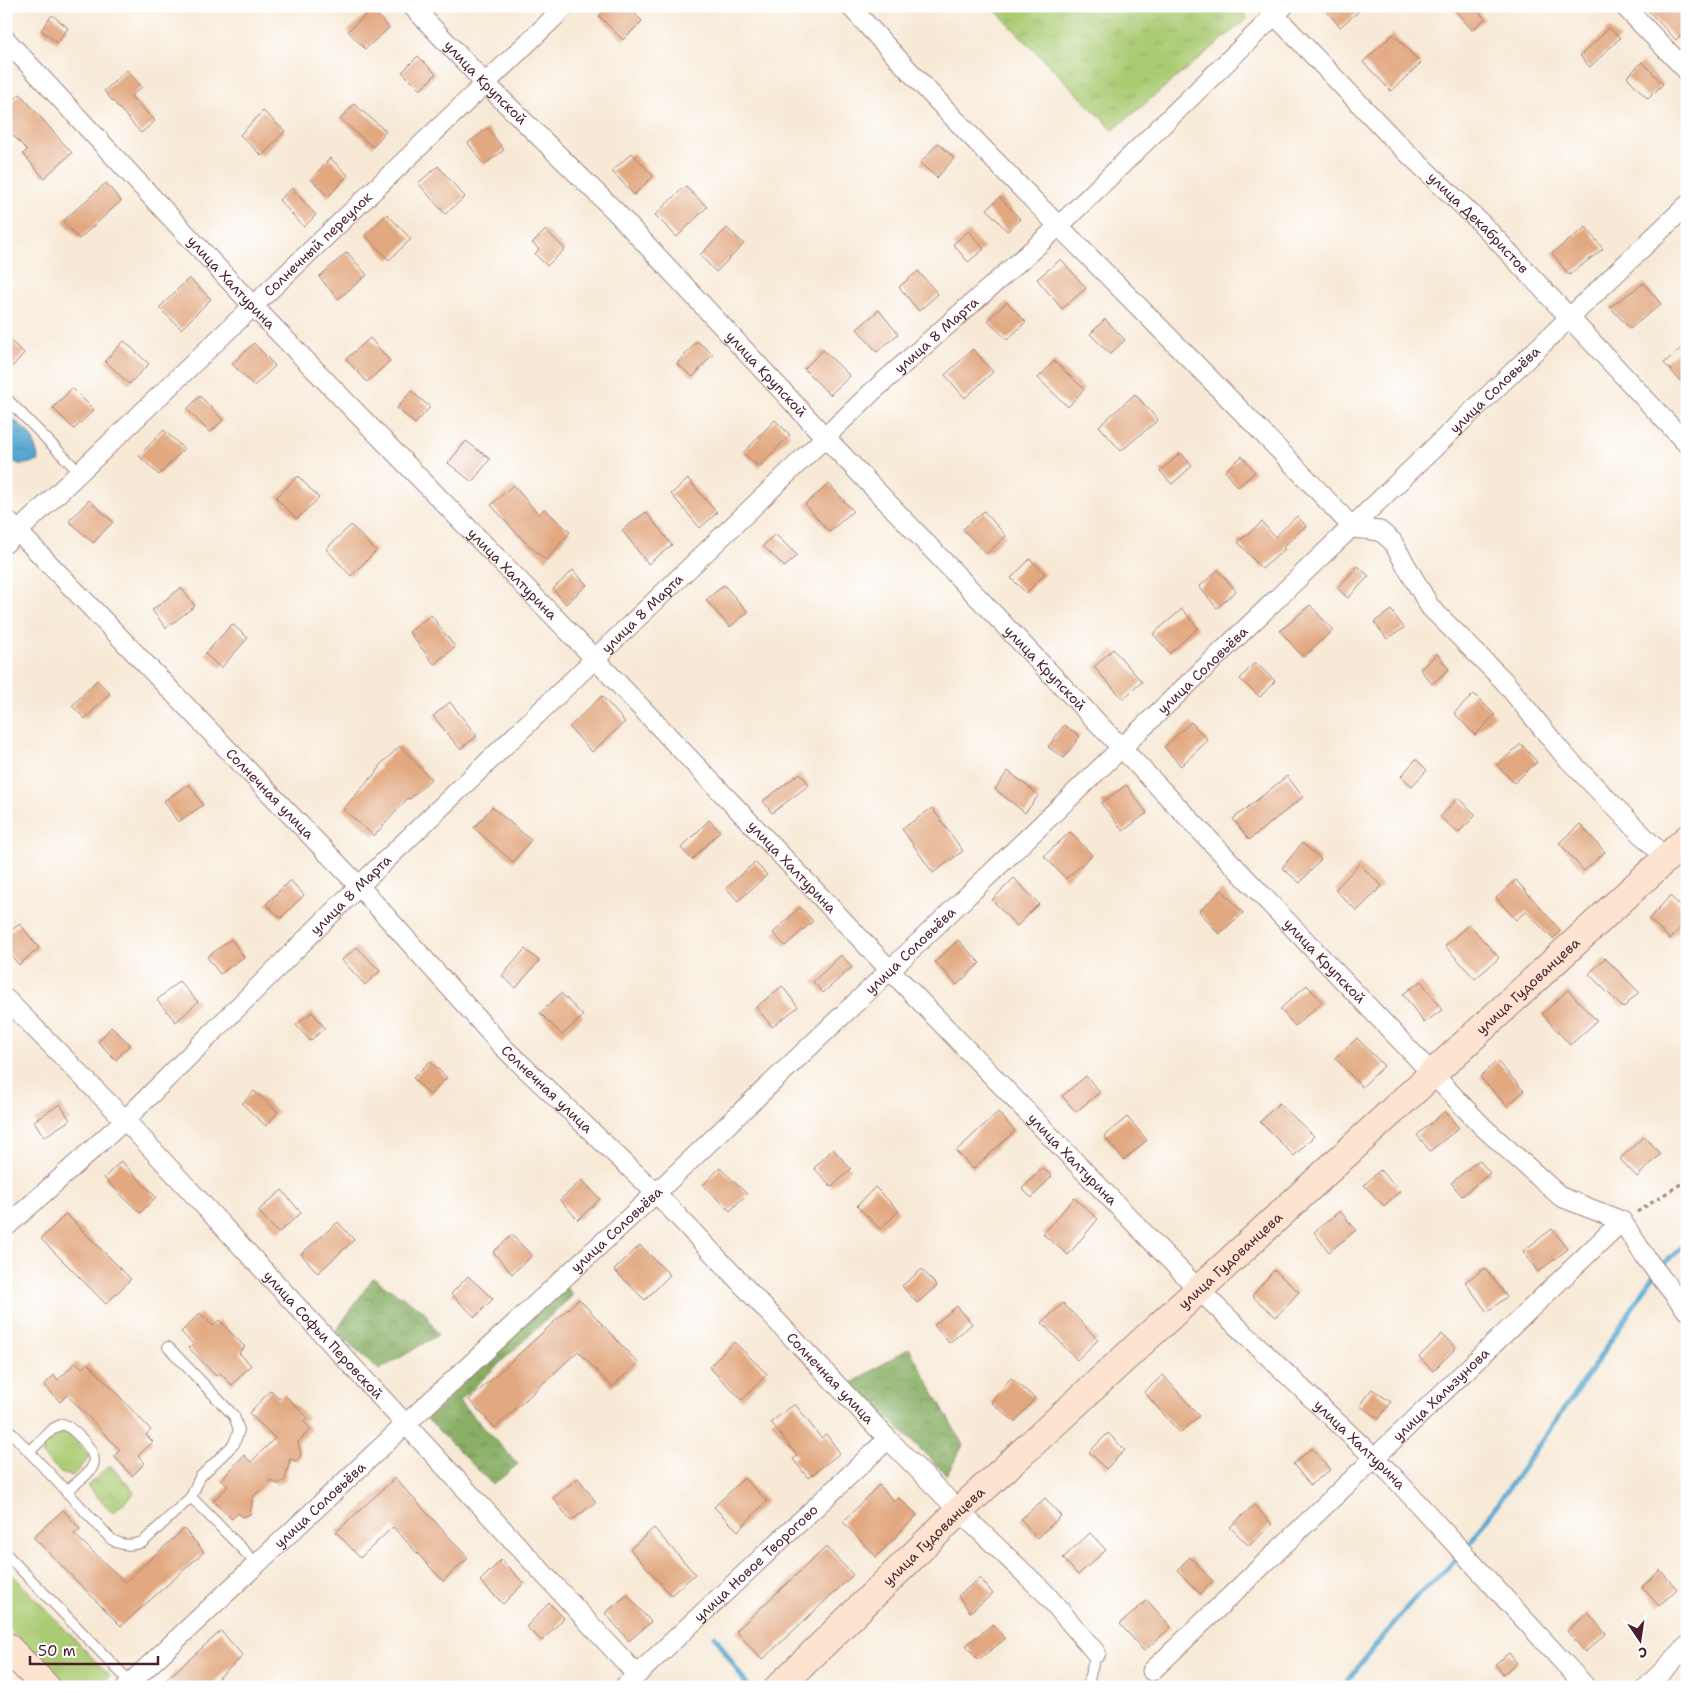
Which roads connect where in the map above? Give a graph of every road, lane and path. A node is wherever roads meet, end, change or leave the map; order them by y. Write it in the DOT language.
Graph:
graph roads {
  1 [pos="412,6"];
  2 [pos="566,6"];
  3 [pos="850,6"];
  4 [pos="1624,6"];
  5 [pos="1275,9"];
  6 [pos="6,40"];
  7 [pos="1687,71"];
  8 [pos="485,84"];
  9 [pos="1687,205"];
  10 [pos="1058,227"];
  11 [pos="253,306"];
  12 [pos="1568,318"];
  13 [pos="6,398"];
  14 [pos="825,437"];
  15 [pos="1687,444"];
  16 [pos="80,474"];
  17 [pos="1353,528"];
  18 [pos="10,531"];
  19 [pos="594,659"];
  20 [pos="1122,749"];
  21 [pos="1687,839"];
  22 [pos="1666,859"];
  23 [pos="359,886"];
  24 [pos="890,970"];
  25 [pos="6,999"];
  26 [pos="1432,1075"];
  27 [pos="125,1120"];
  28 [pos="1687,1180"];
  29 [pos="656,1193"];
  30 [pos="1622,1221"];
  31 [pos="6,1227"];
  32 [pos="1199,1290"];
  33 [pos="1687,1311"];
  34 [pos="168,1347"];
  35 [pos="407,1423"];
  36 [pos="6,1427"];
  37 [pos="888,1439"];
  38 [pos="29,1452"];
  39 [pos="1375,1459"];
  40 [pos="66,1492"];
  41 [pos="191,1497"];
  42 [pos="959,1511"];
  43 [pos="6,1554"];
  44 [pos="256,1563"];
  45 [pos="6,1646"];
  46 [pos="1687,1646"];
  47 [pos="1096,1653"];
  48 [pos="1152,1671"];
  49 [pos="631,1681"];
  50 [pos="129,1685"];
  51 [pos="46,1687"];
  52 [pos="779,1687"];
  53 [pos="1087,1687"];
  54 [pos="1586,1687"];
  55 [pos="1647,1687"];
  1 -- 8 [label="street, улица Крупской"];
  2 -- 8 [label="street, Солнечный переулок"];
  3 -- 10 [label="street"];
  4 -- 7 [label="street"];
  5 -- 10 [label="street, улица 8 Марта"];
  5 -- 12 [label="street, улица Декабристов"];
  6 -- 11 [label="street, улица Халтурина"];
  8 -- 11 [label="street, Солнечный переулок"];
  8 -- 14 [label="street, улица Крупской"];
  9 -- 12 [label="street, улица Соловьёва"];
  10 -- 14 [label="street, улица 8 Марта"];
  10 -- 17 [label="street"];
  11 -- 16 [label="street, Солнечный переулок"];
  11 -- 19 [label="street, улица Халтурина"];
  12 -- 15 [label="street, улица Декабристов"];
  12 -- 17 [label="street, улица Соловьёва"];
  13 -- 16 [label="lane"];
  14 -- 19 [label="street, улица 8 Марта"];
  14 -- 20 [label="street, улица Крупской"];
  16 -- 18 [label="street, Солнечный переулок"];
  17 -- 20 [label="street, улица Соловьёва"];
  17 -- 22 [label="street"];
  18 -- 23 [label="street, Солнечная улица"];
  19 -- 23 [label="street, улица 8 Марта"];
  19 -- 24 [label="street, улица Халтурина"];
  20 -- 24 [label="street, улица Соловьёва"];
  20 -- 26 [label="street, улица Крупской"];
  21 -- 22 [label="street, улица Гудованцева"];
  22 -- 26 [label="street, улица Гудованцева"];
  23 -- 27 [label="street, улица 8 Марта"];
  23 -- 29 [label="street, Солнечная улица"];
  24 -- 29 [label="street, улица Соловьёва"];
  24 -- 32 [label="street, улица Халтурина"];
  25 -- 27 [label="street, улица Софьи Перовской"];
  26 -- 30 [label="street, улица Крупской"];
  26 -- 32 [label="street, улица Гудованцева"];
  27 -- 31 [label="street, улица 8 Марта"];
  27 -- 35 [label="street, улица Софьи Перовской"];
  28 -- 30 [label="path"];
  29 -- 35 [label="street, улица Соловьёва"];
  29 -- 37 [label="street, Солнечная улица"];
  30 -- 33 [label="street"];
  30 -- 39 [label="street, улица Хальзунова"];
  32 -- 39 [label="street, улица Халтурина"];
  32 -- 42 [label="street, улица Гудованцева"];
  34 -- 41 [label="lane"];
  35 -- 44 [label="street, улица Соловьёва"];
  35 -- 49 [label="street, улица Софьи Перовской"];
  36 -- 38 [label="lane"];
  37 -- 42 [label="street, Солнечная улица"];
  37 -- 49 [label="street, улица Новое Творогово"];
  38 -- 40 [label="lane"];
  38 -- 40 [label="lane"];
  39 -- 48 [label="street, улица Хальзунова"];
  39 -- 54 [label="street, улица Халтурина"];
  40 -- 41 [label="lane"];
  41 -- 44 [label="lane"];
  42 -- 47 [label="street, Солнечная улица"];
  42 -- 52 [label="street, улица Гудованцева"];
  43 -- 50 [label="lane"];
  44 -- 50 [label="street, улица Соловьёва"];
  45 -- 51 [label="street"];
  46 -- 55 [label="street"];
  47 -- 53 [label="lane"];
}
